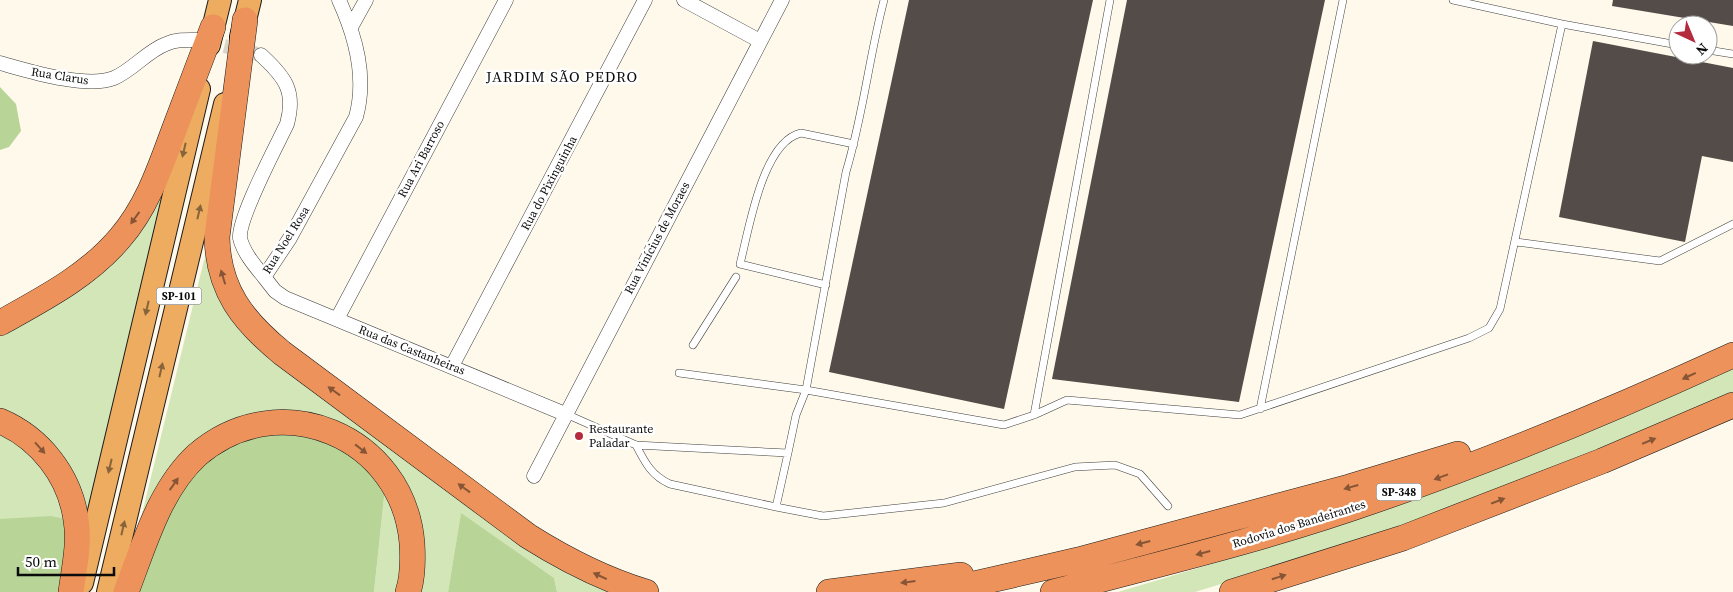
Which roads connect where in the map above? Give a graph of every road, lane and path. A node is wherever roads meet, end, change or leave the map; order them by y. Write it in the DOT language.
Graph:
graph roads {
  1 [pos="220,0"];
  2 [pos="339,0"];
  3 [pos="366,0"];
  4 [pos="506,0"];
  5 [pos="645,0"];
  6 [pos="684,0"];
  7 [pos="782,0"];
  8 [pos="884,0"];
  9 [pos="1110,0"];
  10 [pos="1343,0"];
  11 [pos="1452,0"];
  12 [pos="247,10"];
  13 [pos="1562,24"];
  14 [pos="352,27"];
  15 [pos="207,33"];
  16 [pos="760,41"];
  17 [pos="1668,43"];
  18 [pos="1718,52"];
  19 [pos="1733,54"];
  20 [pos="261,55"];
  21 [pos="0,63"];
  22 [pos="854,144"];
  23 [pos="1733,224"];
  24 [pos="1516,242"];
  25 [pos="264,277"];
  26 [pos="736,277"];
  27 [pos="826,285"];
  28 [pos="337,319"];
  29 [pos="0,323"];
  30 [pos="693,345"];
  31 [pos="1733,356"];
  32 [pos="452,366"];
  33 [pos="678,373"];
  34 [pos="806,390"];
  35 [pos="1733,405"];
  36 [pos="1260,409"];
  37 [pos="565,414"];
  38 [pos="1034,415"];
  39 [pos="0,421"];
  40 [pos="1550,433"];
  41 [pos="636,446"];
  42 [pos="788,453"];
  43 [pos="534,476"];
  44 [pos="1168,506"];
  45 [pos="776,507"];
  46 [pos="1078,560"];
  47 [pos="71,592"];
  48 [pos="80,592"];
  49 [pos="108,592"];
  50 [pos="126,592"];
  51 [pos="408,592"];
  52 [pos="646,592"];
  53 [pos="830,592"];
  54 [pos="939,592"];
  55 [pos="1053,592"];
  56 [pos="1232,592"];
  1 -- 15 [label="highway, SP-101"];
  2 -- 14 [label="street, Rua Noel Rosa"];
  3 -- 14 [label="street"];
  4 -- 28 [label="street, Rua Ari Barroso"];
  5 -- 32 [label="street, Rua do Pixinguinha"];
  6 -- 16 [label="street"];
  7 -- 16 [label="street, Rua Vinícius de Moraes"];
  8 -- 22 [label="lane"];
  9 -- 38 [label="lane"];
  10 -- 36 [label="lane"];
  11 -- 13 [label="lane"];
  49 -- 12 [label="highway, SP-101, one-way"];
  52 -- 12 [label="highway, one-way"];
  13 -- 17 [label="lane"];
  13 -- 24 [label="lane"];
  14 -- 25 [label="street, Rua Noel Rosa"];
  15 -- 21 [label="street, Rua Clarus"];
  15 -- 29 [label="highway, one-way"];
  15 -- 48 [label="highway, SP-101, one-way"];
  16 -- 37 [label="street, Rua Vinícius de Moraes"];
  18 -- 19 [label="lane"];
  20 -- 25 [label="street, Rua Noel Rosa"];
  22 -- 27 [label="lane"];
  22 -- 27 [label="lane"];
  23 -- 24 [label="lane"];
  24 -- 36 [label="lane"];
  25 -- 28 [label="street, Rua das Castanheiras"];
  26 -- 30 [label="lane"];
  27 -- 34 [label="lane"];
  28 -- 32 [label="street, Rua das Castanheiras"];
  31 -- 40 [label="highway, Rodovia dos Bandeirantes / SP-348, one-way"];
  32 -- 37 [label="street, Rua das Castanheiras"];
  33 -- 34 [label="lane"];
  34 -- 38 [label="lane"];
  34 -- 42 [label="lane"];
  56 -- 35 [label="highway, one-way"];
  36 -- 38 [label="lane"];
  37 -- 41 [label="lane"];
  37 -- 43 [label="street, Rua Vinícius de Moraes"];
  39 -- 47 [label="highway, one-way"];
  40 -- 46 [label="highway, one-way"];
  40 -- 55 [label="highway, Rodovia dos Bandeirantes / SP-348, one-way"];
  41 -- 42 [label="lane"];
  41 -- 45 [label="lane"];
  42 -- 45 [label="lane"];
  44 -- 45 [label="lane"];
  46 -- 53 [label="highway, one-way"];
  46 -- 54 [label="highway"];
  50 -- 51 [label="highway, one-way"];
}
